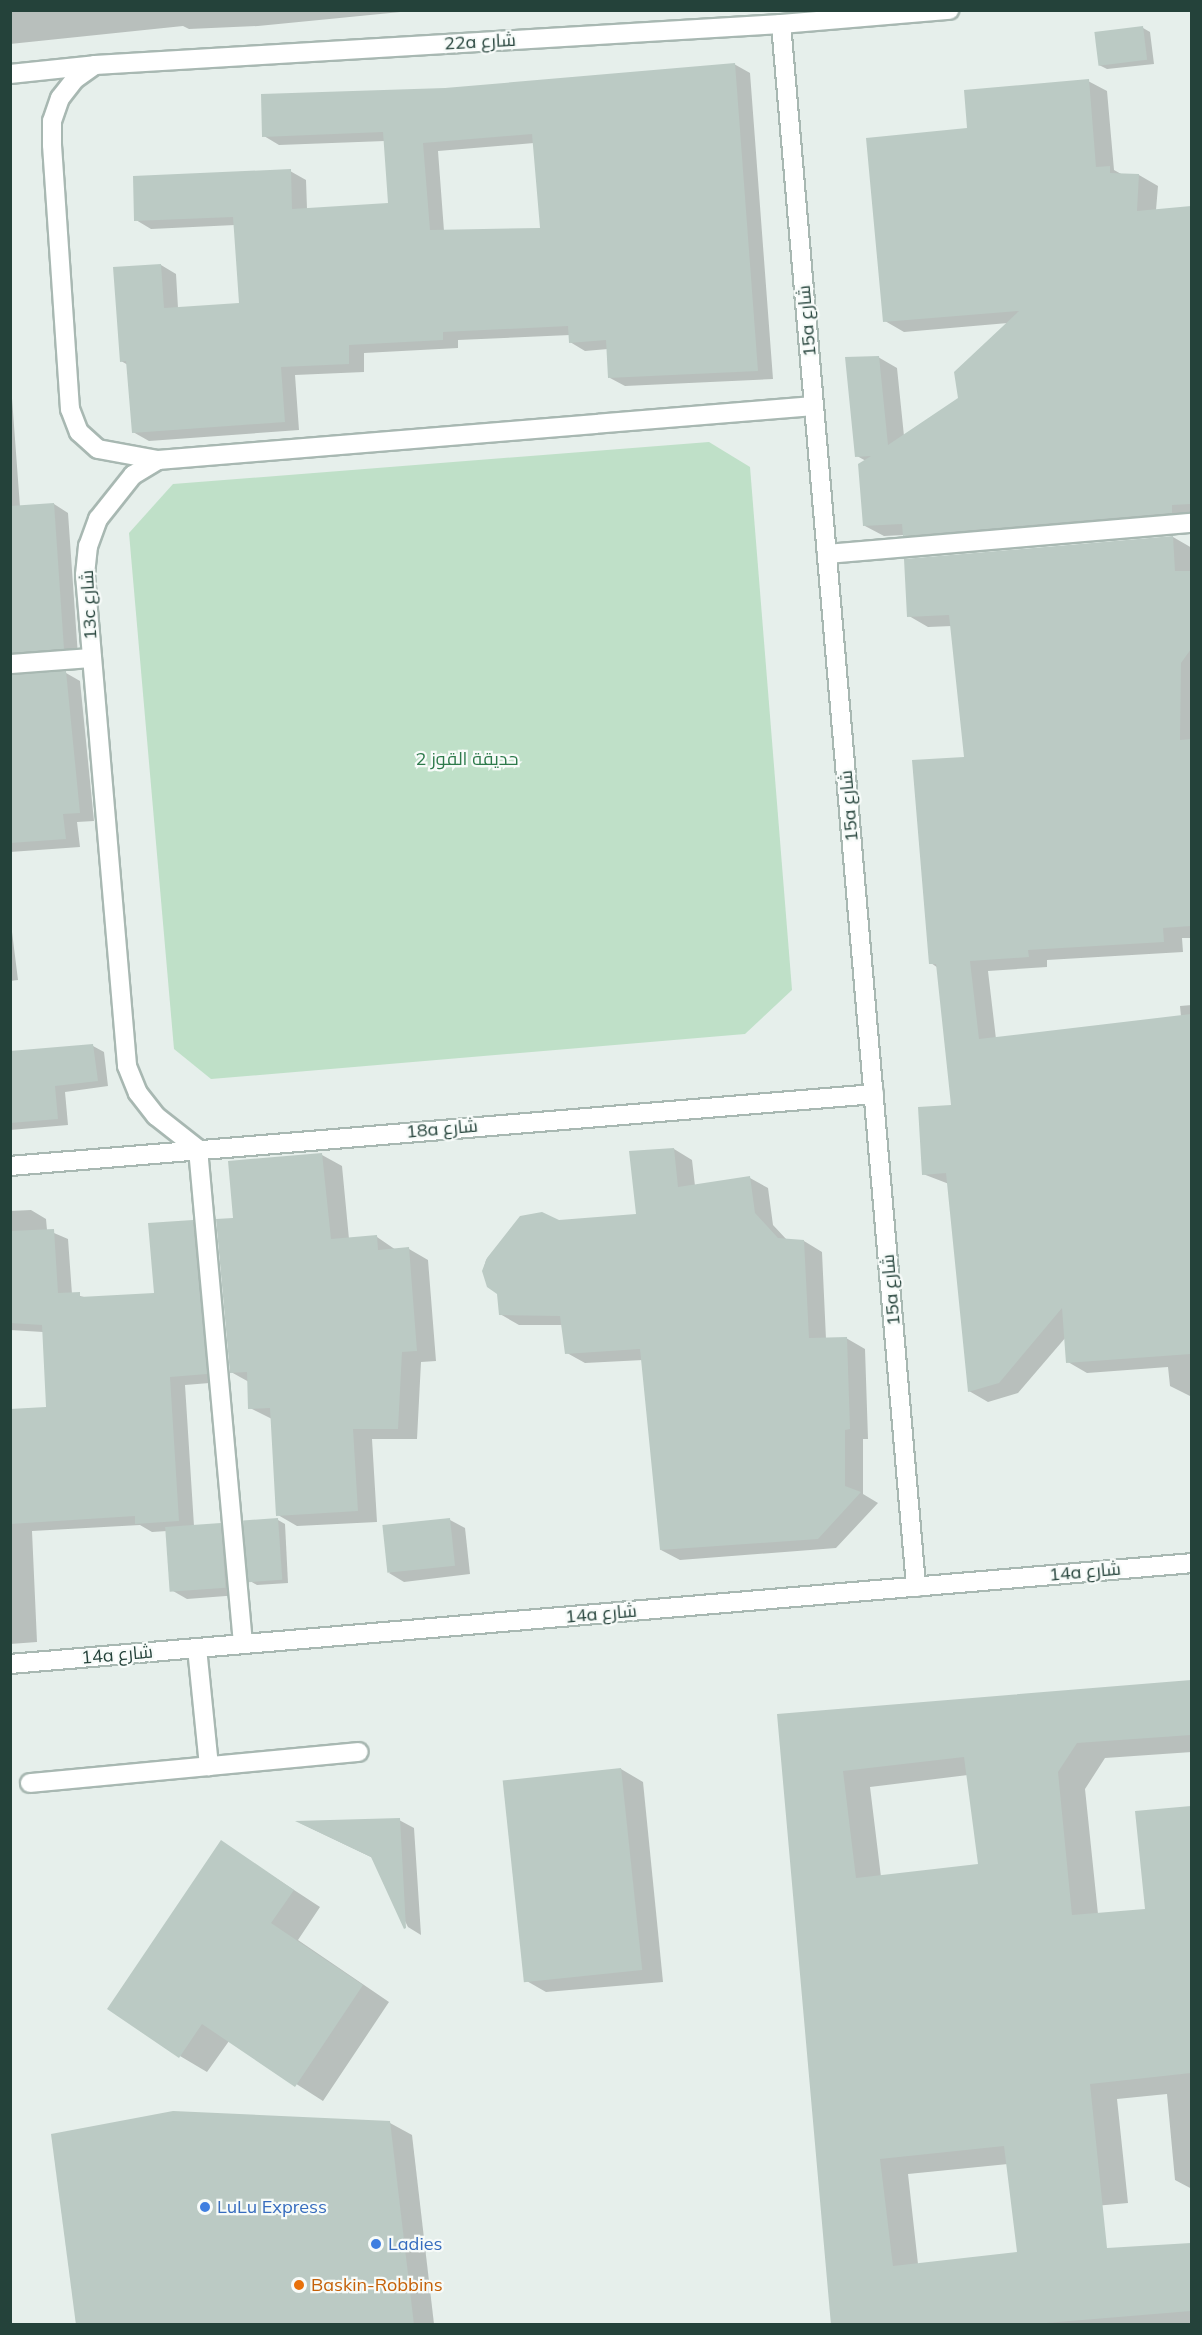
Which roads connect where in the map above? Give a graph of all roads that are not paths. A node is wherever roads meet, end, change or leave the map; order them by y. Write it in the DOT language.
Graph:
graph roads {
  1 [pos="949,10"];
  2 [pos="781,24"];
  3 [pos="95,65"];
  4 [pos="10,74"];
  5 [pos="814,406"];
  6 [pos="158,460"];
  7 [pos="1191,523"];
  8 [pos="827,554"];
  9 [pos="92,658"];
  10 [pos="10,664"];
  11 [pos="874,1094"];
  12 [pos="198,1149"];
  13 [pos="10,1166"];
  14 [pos="1191,1563"];
  15 [pos="916,1587"];
  16 [pos="243,1644"];
  17 [pos="197,1648"];
  18 [pos="10,1664"];
  19 [pos="359,1752"];
  20 [pos="208,1766"];
  21 [pos="30,1783"];
  1 -- 2 [label="street, 22a شارع"];
  2 -- 3 [label="street, 22a شارع"];
  2 -- 5 [label="street, 15a شارع"];
  3 -- 4 [label="street, 22a شارع"];
  3 -- 6 [label="street"];
  5 -- 6 [label="street"];
  5 -- 8 [label="street, 15a شارع"];
  6 -- 9 [label="street, 13c شارع"];
  7 -- 8 [label="street"];
  8 -- 11 [label="street, 15a شارع"];
  9 -- 10 [label="street"];
  9 -- 12 [label="street, 13c شارع"];
  11 -- 12 [label="street, 18a شارع"];
  11 -- 15 [label="street, 15a شارع"];
  12 -- 13 [label="street, 18a شارع"];
  12 -- 16 [label="street"];
  14 -- 15 [label="street, 14a شارع"];
  15 -- 16 [label="street, 14a شارع"];
  16 -- 17 [label="street, 14a شارع"];
  17 -- 18 [label="street, 14a شارع"];
  17 -- 20 [label="street"];
  19 -- 20 [label="street"];
  20 -- 21 [label="street"];
}
